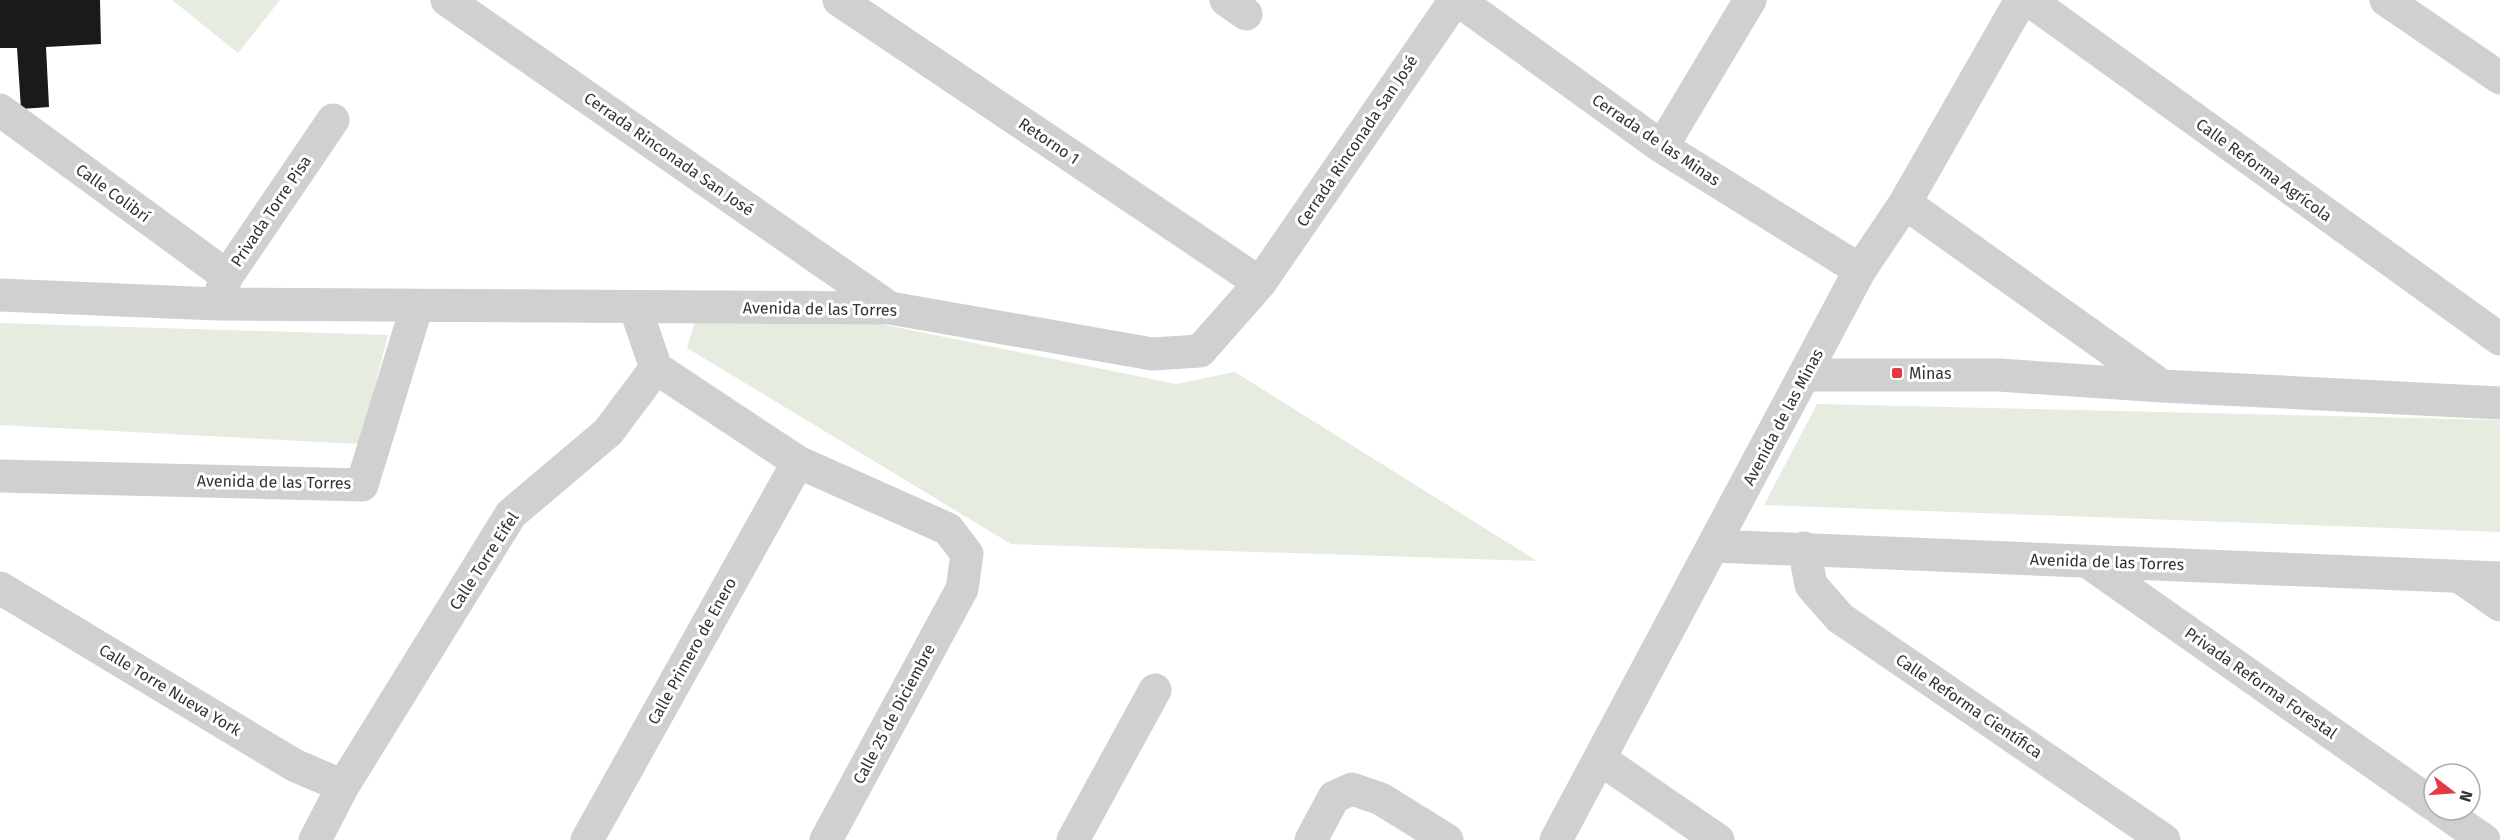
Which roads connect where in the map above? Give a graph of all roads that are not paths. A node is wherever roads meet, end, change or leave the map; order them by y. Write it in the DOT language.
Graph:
graph roads {
  1 [pos="447,0"];
  2 [pos="838,0"];
  3 [pos="1456,0"];
  4 [pos="1750,0"];
  5 [pos="2020,0"];
  6 [pos="2029,0"];
  7 [pos="2386,0"];
  8 [pos="2500,78"];
  9 [pos="0,110"];
  10 [pos="333,120"];
  11 [pos="1662,147"];
  12 [pos="1905,203"];
  13 [pos="1860,270"];
  14 [pos="1260,283"];
  15 [pos="222,290"];
  16 [pos="0,295"];
  17 [pos="417,306"];
  18 [pos="635,307"];
  19 [pos="890,308"];
  20 [pos="2500,339"];
  21 [pos="656,368"];
  22 [pos="1806,375"];
  23 [pos="2162,386"];
  24 [pos="2500,403"];
  25 [pos="798,462"];
  26 [pos="0,476"];
  27 [pos="1714,546"];
  28 [pos="1804,548"];
  29 [pos="2088,562"];
  30 [pos="2460,577"];
  31 [pos="2500,578"];
  32 [pos="0,588"];
  33 [pos="2500,605"];
  34 [pos="1155,690"];
  35 [pos="1600,759"];
  36 [pos="343,786"];
  37 [pos="2422,797"];
  38 [pos="2458,822"];
  39 [pos="315,840"];
  40 [pos="587,840"];
  41 [pos="826,840"];
  42 [pos="1073,840"];
  43 [pos="1311,840"];
  44 [pos="1447,840"];
  45 [pos="1556,840"];
  46 [pos="1718,840"];
  47 [pos="2164,840"];
  48 [pos="2484,840"];
  1 -- 19 [label="street, Cerrada Rinconada San José"];
  2 -- 14 [label="street, Retorno 1"];
  3 -- 11 [label="street, Cerrada de las Minas"];
  3 -- 14 [label="street, Cerrada Rinconada San José"];
  4 -- 11 [label="street"];
  5 -- 12 [label="street, Avenida de las Minas"];
  6 -- 20 [label="street, Calle Reforma Agrícola"];
  7 -- 8 [label="street"];
  9 -- 15 [label="street, Calle Colibrí"];
  10 -- 15 [label="street, Privada Torre Pisa"];
  11 -- 13 [label="street, Cerrada de las Minas"];
  12 -- 13 [label="street, Avenida de las Minas"];
  12 -- 23 [label="street"];
  13 -- 22 [label="street, Avenida de las Minas"];
  14 -- 19 [label="street, Avenida de las Torres"];
  15 -- 16 [label="street, Avenida de las Torres"];
  15 -- 17 [label="street, Avenida de las Torres"];
  17 -- 18 [label="street, Avenida de las Torres"];
  17 -- 26 [label="street, Avenida de las Torres"];
  18 -- 19 [label="street, Avenida de las Torres"];
  18 -- 21 [label="street"];
  21 -- 25 [label="street"];
  21 -- 36 [label="street, Calle Torre Eifel"];
  22 -- 23 [label="street"];
  22 -- 27 [label="street, Avenida de las Minas"];
  23 -- 24 [label="street"];
  25 -- 40 [label="street, Calle Primero de Enero"];
  25 -- 41 [label="street, Calle 25 de Diciembre"];
  27 -- 28 [label="street, Avenida de las Torres"];
  27 -- 35 [label="street, Avenida de las Minas"];
  28 -- 29 [label="street, Avenida de las Torres"];
  28 -- 47 [label="street, Calle Reforma Científica"];
  29 -- 30 [label="street, Avenida de las Torres"];
  29 -- 37 [label="street, Privada Reforma Forestal"];
  30 -- 31 [label="street, Avenida de las Torres"];
  30 -- 33 [label="street"];
  32 -- 36 [label="street, Calle Torre Nueva York"];
  34 -- 42 [label="street"];
  35 -- 45 [label="street, Avenida de las Minas"];
  35 -- 46 [label="street"];
  36 -- 39 [label="street, Calle Torre Eifel"];
  38 -- 48 [label="street"];
  43 -- 44 [label="street"];
}
